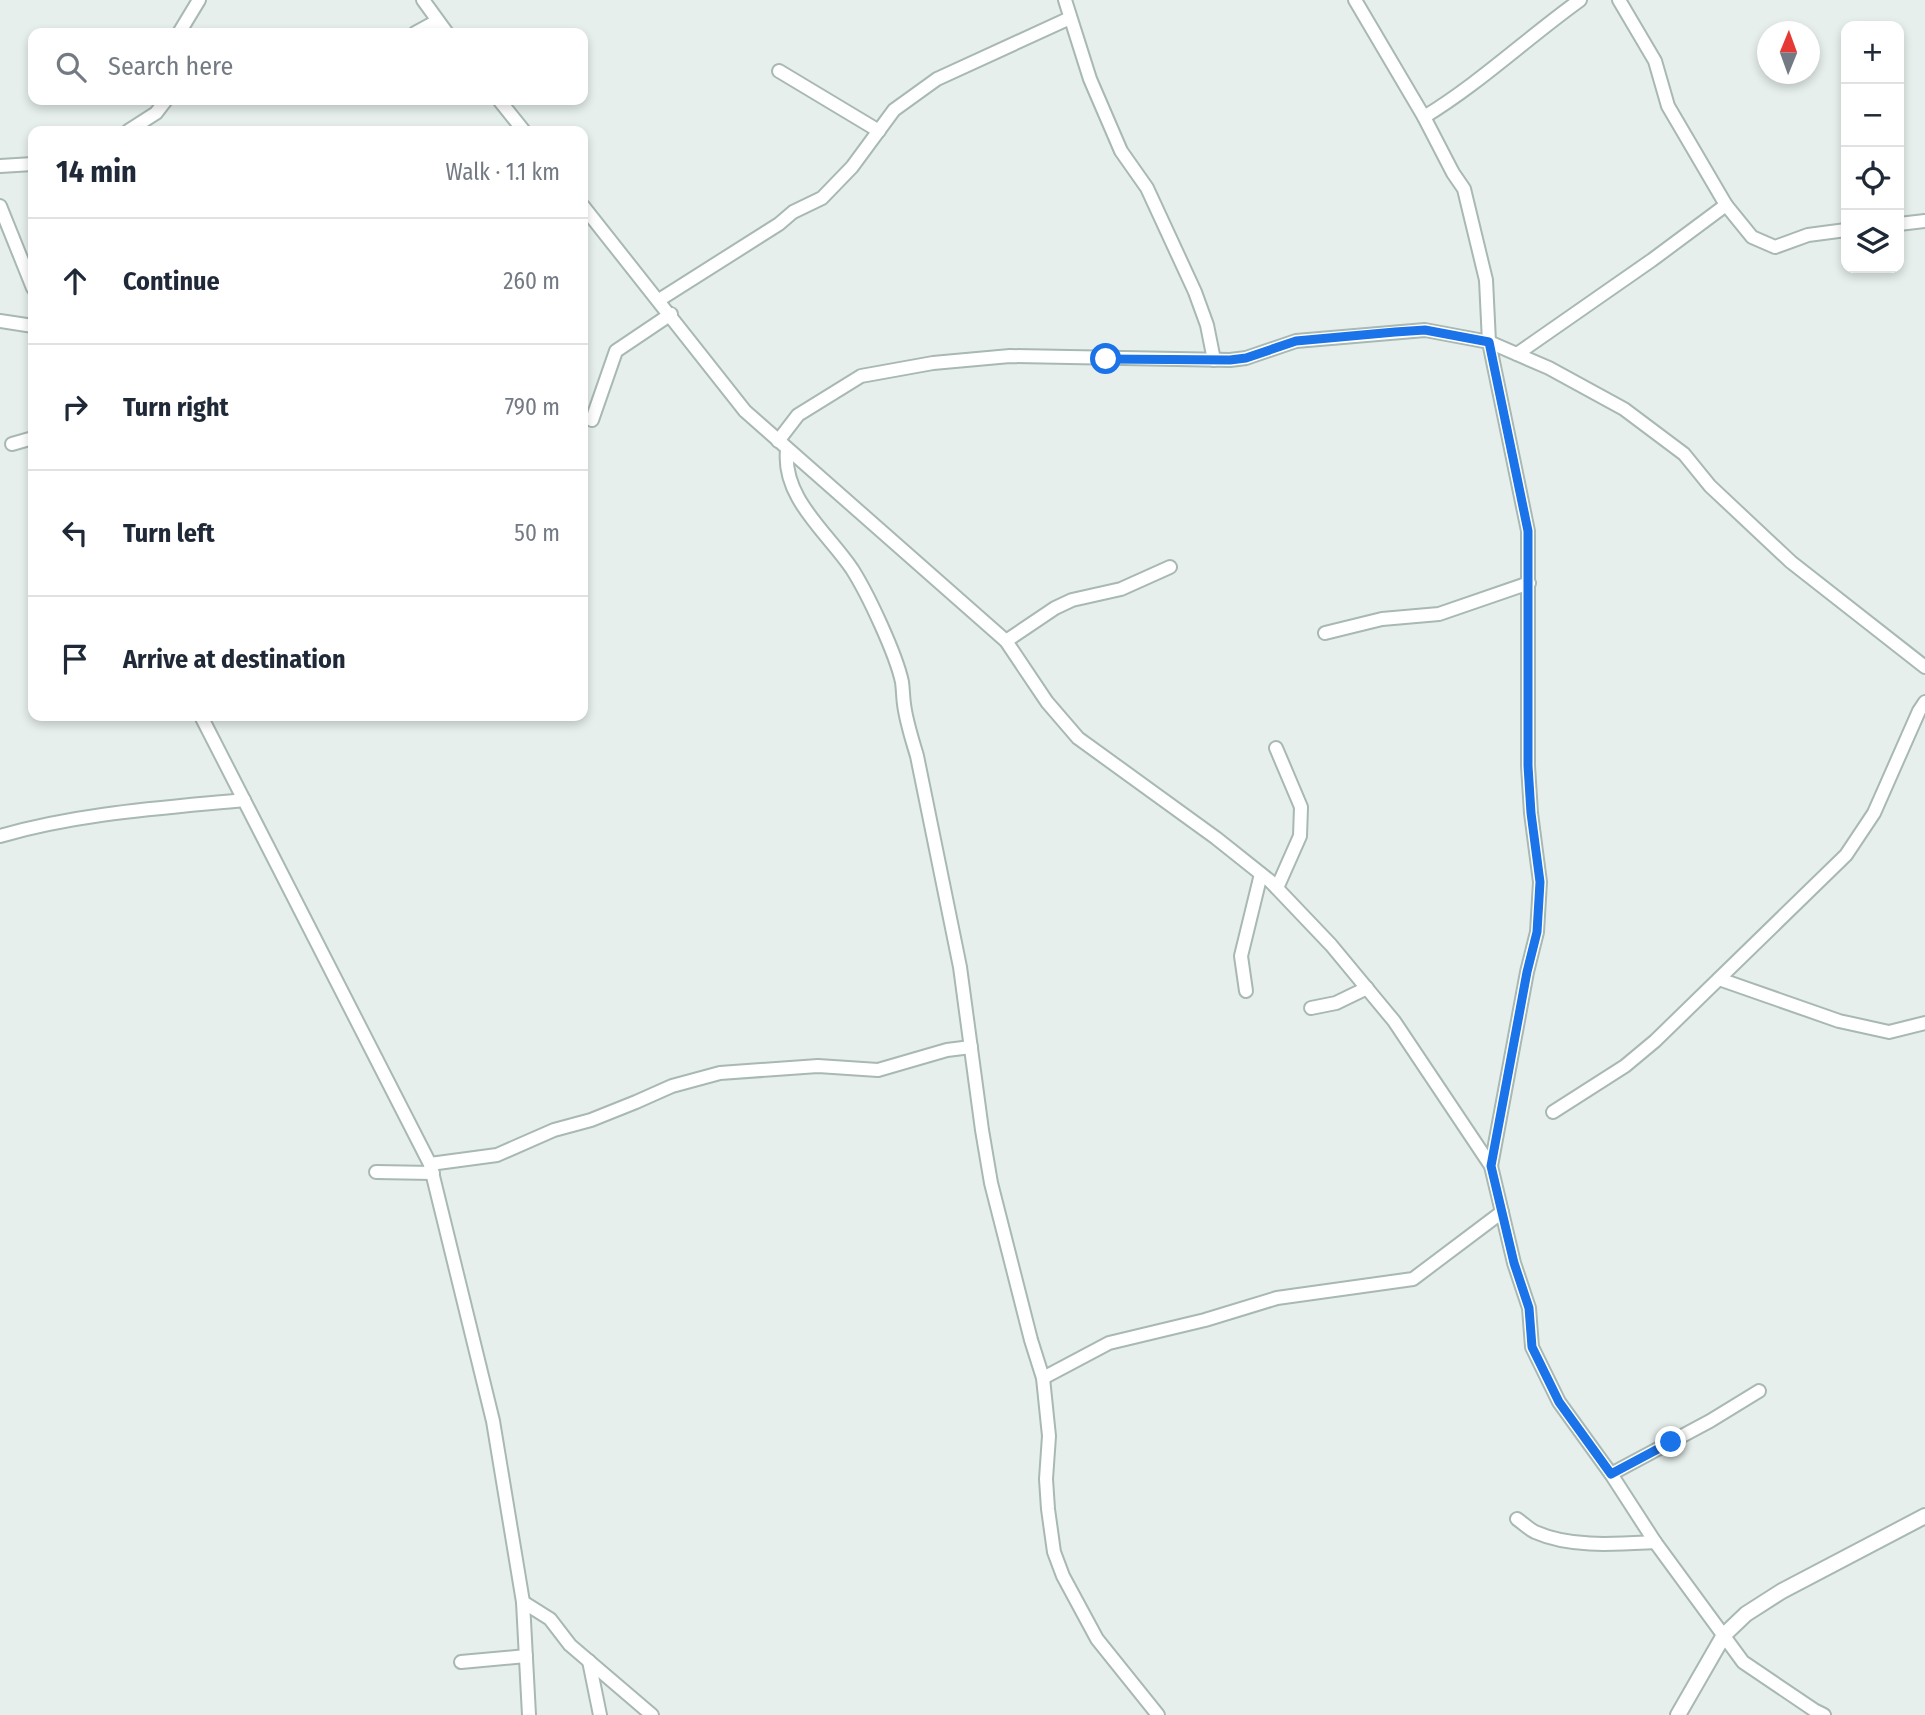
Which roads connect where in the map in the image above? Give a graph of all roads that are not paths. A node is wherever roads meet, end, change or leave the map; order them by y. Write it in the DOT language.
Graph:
graph roads {
  1 [pos="199,0"];
  2 [pos="423,0"];
  3 [pos="1065,0"];
  4 [pos="1355,0"];
  5 [pos="1580,0"];
  6 [pos="1619,0"];
  7 [pos="1070,18"];
  8 [pos="438,21"];
  9 [pos="182,28"];
  10 [pos="425,28"];
  11 [pos="443,28"];
  12 [pos="779,71"];
  13 [pos="162,105"];
  14 [pos="503,105"];
  15 [pos="1424,117"];
  16 [pos="136,126"];
  17 [pos="520,126"];
  18 [pos="879,131"];
  19 [pos="28,164"];
  20 [pos="0,166"];
  21 [pos="1726,205"];
  22 [pos="0,206"];
  23 [pos="588,212"];
  24 [pos="1925,221"];
  25 [pos="1904,223"];
  26 [pos="1841,231"];
  27 [pos="28,276"];
  28 [pos="659,300"];
  29 [pos="671,314"];
  30 [pos="0,321"];
  31 [pos="28,325"];
  32 [pos="1489,342"];
  33 [pos="1517,354"];
  34 [pos="1214,360"];
  35 [pos="592,420"];
  36 [pos="28,439"];
  37 [pos="12,444"];
  38 [pos="783,445"];
  39 [pos="1170,567"];
  40 [pos="1529,583"];
  41 [pos="1325,633"];
  42 [pos="1006,641"];
  43 [pos="1925,667"];
  44 [pos="1925,702"];
  45 [pos="204,721"];
  46 [pos="1276,748"];
  47 [pos="244,800"];
  48 [pos="0,836"];
  49 [pos="1261,874"];
  50 [pos="1277,888"];
  51 [pos="1719,979"];
  52 [pos="1367,988"];
  53 [pos="1245,991"];
  54 [pos="1311,1008"];
  55 [pos="1925,1023"];
  56 [pos="971,1047"];
  57 [pos="1553,1112"];
  58 [pos="1491,1166"];
  59 [pos="431,1168"];
  60 [pos="376,1171"];
  61 [pos="1502,1212"];
  62 [pos="1043,1378"];
  63 [pos="1759,1391"];
  64 [pos="1611,1474"];
  65 [pos="1925,1516"];
  66 [pos="1517,1519"];
  67 [pos="1655,1542"];
  68 [pos="523,1602"];
  69 [pos="1724,1635"];
  70 [pos="526,1656"];
  71 [pos="589,1661"];
  72 [pos="461,1662"];
  73 [pos="529,1715"];
  74 [pos="600,1715"];
  75 [pos="652,1715"];
  76 [pos="1158,1715"];
  77 [pos="1678,1715"];
  78 [pos="1824,1715"];
  1 -- 9 [label="street"];
  2 -- 8 [label="street"];
  3 -- 7 [label="street"];
  4 -- 15 [label="street"];
  5 -- 15 [label="street"];
  6 -- 21 [label="street"];
  7 -- 18 [label="street"];
  7 -- 34 [label="street"];
  8 -- 10 [label="street"];
  8 -- 11 [label="street"];
  12 -- 18 [label="street"];
  13 -- 16 [label="street"];
  14 -- 17 [label="street"];
  15 -- 32 [label="street"];
  18 -- 28 [label="street"];
  19 -- 20 [label="street"];
  21 -- 26 [label="street"];
  21 -- 33 [label="street"];
  22 -- 27 [label="street"];
  23 -- 28 [label="street"];
  24 -- 25 [label="street"];
  28 -- 29 [label="street"];
  29 -- 35 [label="street"];
  29 -- 38 [label="street"];
  30 -- 31 [label="street"];
  32 -- 33 [label="street"];
  32 -- 34 [label="street"];
  32 -- 40 [label="street"];
  33 -- 43 [label="street"];
  34 -- 38 [label="street"];
  36 -- 37 [label="street"];
  38 -- 42 [label="street"];
  38 -- 56 [label="street"];
  39 -- 42 [label="street"];
  40 -- 41 [label="street"];
  40 -- 58 [label="street"];
  42 -- 49 [label="street"];
  44 -- 51 [label="street"];
  45 -- 47 [label="street"];
  46 -- 50 [label="street"];
  47 -- 48 [label="street"];
  47 -- 59 [label="street"];
  49 -- 50 [label="street"];
  49 -- 53 [label="street"];
  50 -- 52 [label="street"];
  51 -- 55 [label="street"];
  51 -- 57 [label="street"];
  52 -- 54 [label="street"];
  52 -- 58 [label="street"];
  56 -- 59 [label="street"];
  56 -- 62 [label="street"];
  58 -- 61 [label="street"];
  59 -- 60 [label="street"];
  59 -- 68 [label="street"];
  61 -- 62 [label="street"];
  61 -- 64 [label="street"];
  62 -- 76 [label="street"];
  63 -- 64 [label="street"];
  64 -- 67 [label="street"];
  65 -- 69 [label="street"];
  66 -- 67 [label="street"];
  67 -- 69 [label="street"];
  68 -- 70 [label="street"];
  68 -- 71 [label="street"];
  69 -- 77 [label="street"];
  69 -- 78 [label="street"];
  70 -- 72 [label="street"];
  70 -- 73 [label="street"];
  71 -- 74 [label="street"];
  71 -- 75 [label="street"];
}
